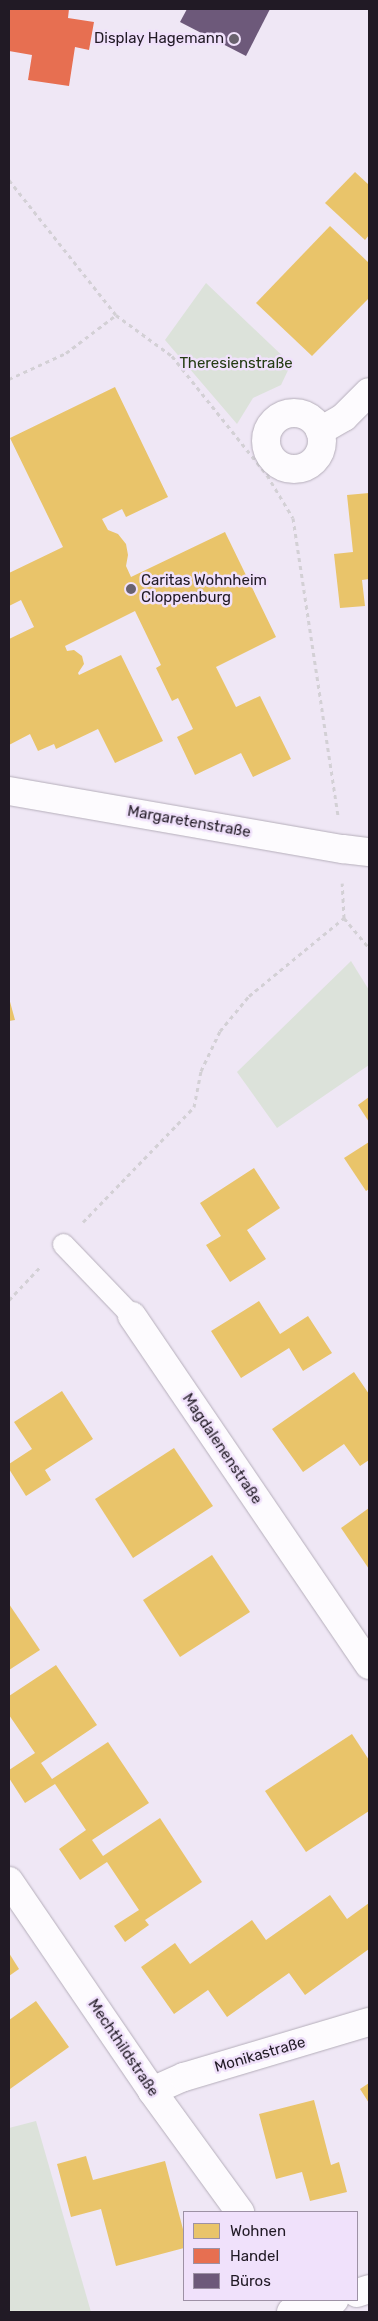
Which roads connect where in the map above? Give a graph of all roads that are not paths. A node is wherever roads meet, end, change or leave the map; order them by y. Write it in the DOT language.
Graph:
graph roads {
  1 [pos="369,392"];
  2 [pos="320,431"];
  3 [pos="9,791"];
  4 [pos="356,850"];
  5 [pos="63,1244"];
  6 [pos="132,1316"];
  7 [pos="369,1665"];
  8 [pos="9,1881"];
  9 [pos="369,2022"];
  10 [pos="152,2091"];
  11 [pos="239,2211"];
  12 [pos="329,2301"];
  13 [pos="296,2307"];
  1 -- 2 [label="street"];
  2 -- 2 [label="street"];
  3 -- 4 [label="street, Margaretenstraße"];
  5 -- 6 [label="lane, Magdalenenstraße"];
  6 -- 7 [label="street, Magdalenenstraße"];
  8 -- 10 [label="street, Mechthildstraße"];
  9 -- 10 [label="street, Monikastraße"];
  10 -- 11 [label="street, Mechthildstraße"];
  12 -- 13 [label="street"];
}
